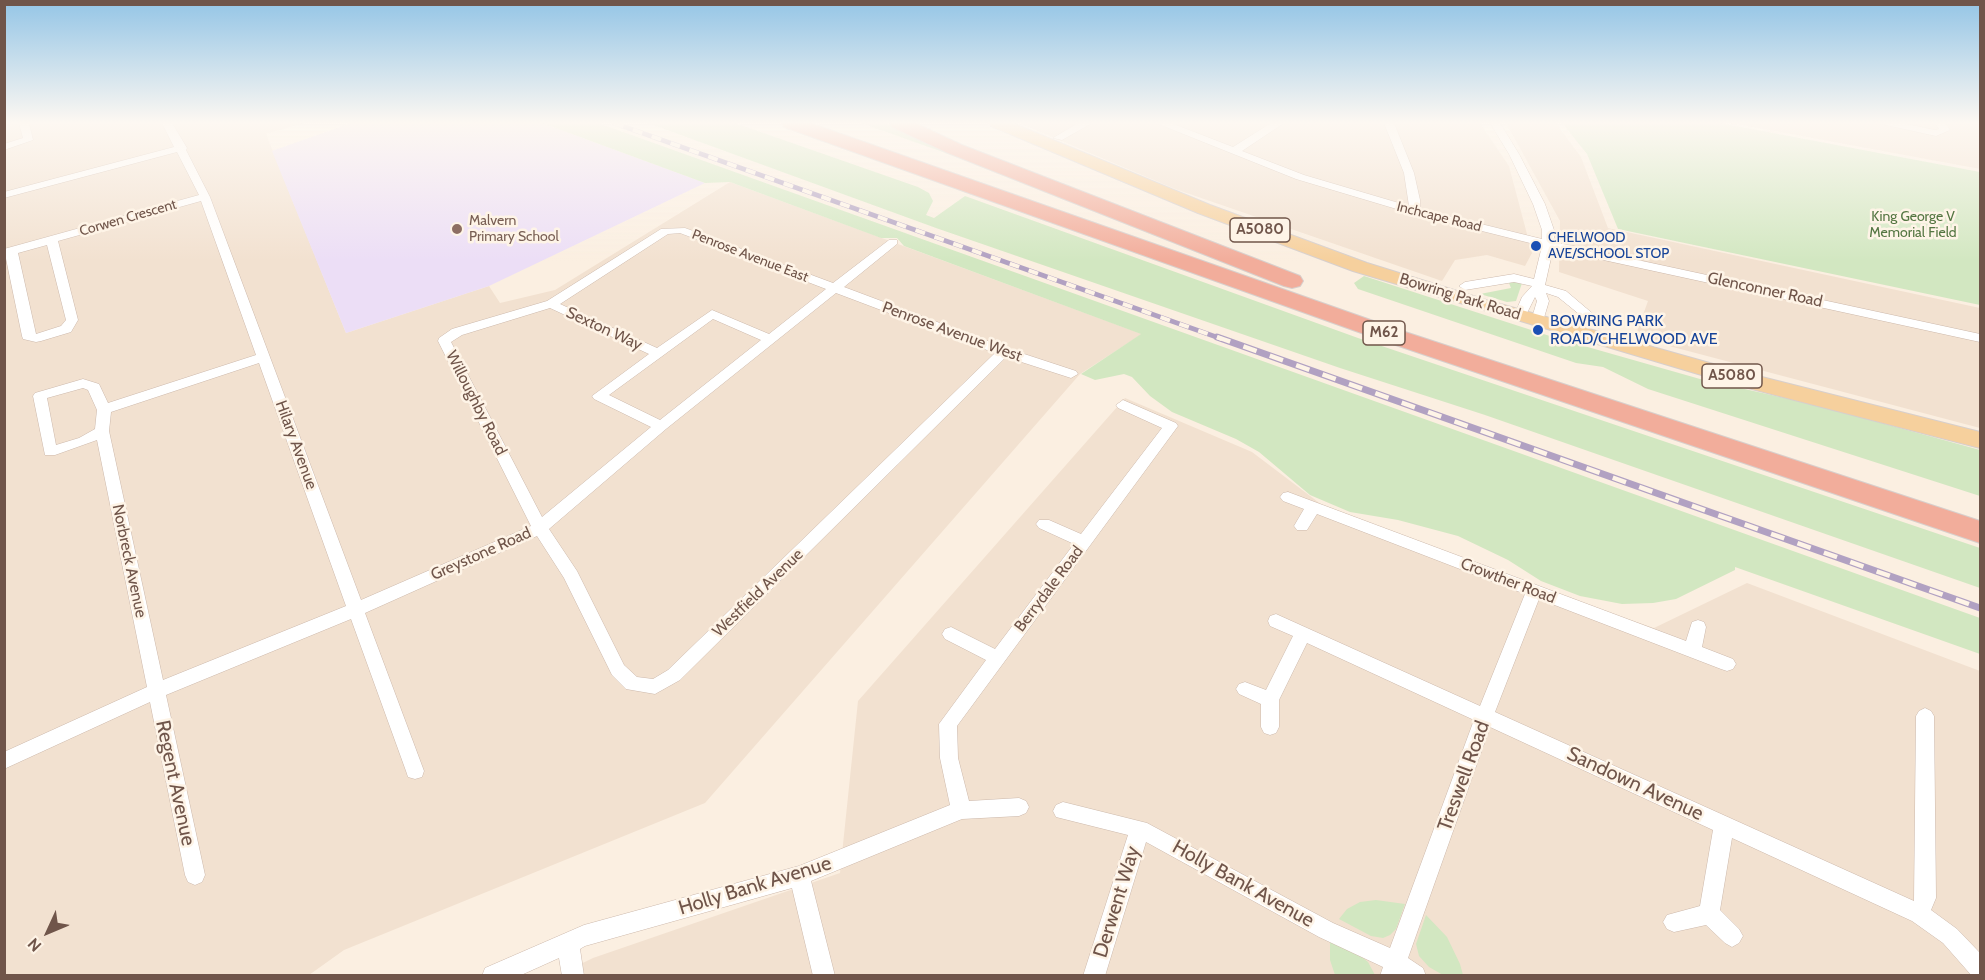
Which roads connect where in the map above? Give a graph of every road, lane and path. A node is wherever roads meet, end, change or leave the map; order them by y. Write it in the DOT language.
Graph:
graph roads {
  1 [pos="103,169"];
  2 [pos="192,169"];
  3 [pos="920,169"];
  4 [pos="967,169"];
  5 [pos="1005,169"];
  6 [pos="1107,169"];
  7 [pos="1278,169"];
  8 [pos="1408,169"];
  9 [pos="1521,169"];
  10 [pos="4,195"];
  11 [pos="205,197"];
  12 [pos="1414,211"];
  13 [pos="665,231"];
  14 [pos="52,240"];
  15 [pos="893,242"];
  16 [pos="1548,244"];
  17 [pos="8,252"];
  18 [pos="1465,286"];
  19 [pos="1538,286"];
  20 [pos="1307,287"];
  21 [pos="833,288"];
  22 [pos="551,304"];
  23 [pos="1528,318"];
  24 [pos="1599,324"];
  25 [pos="1980,338"];
  26 [pos="770,339"];
  27 [pos="1004,352"];
  28 [pos="658,353"];
  29 [pos="264,357"];
  30 [pos="1071,374"];
  31 [pos="1123,405"];
  32 [pos="104,410"];
  33 [pos="661,426"];
  34 [pos="102,431"];
  35 [pos="1980,442"];
  36 [pos="1288,497"];
  37 [pos="1313,507"];
  38 [pos="1980,511"];
  39 [pos="1044,524"];
  40 [pos="1302,526"];
  41 [pos="540,528"];
  42 [pos="1980,532"];
  43 [pos="1084,542"];
  44 [pos="1534,591"];
  45 [pos="355,610"];
  46 [pos="1276,621"];
  47 [pos="1698,627"];
  48 [pos="1303,633"];
  49 [pos="951,634"];
  50 [pos="1693,650"];
  51 [pos="997,658"];
  52 [pos="1727,664"];
  53 [pos="1245,689"];
  54 [pos="156,691"];
  55 [pos="1270,700"];
  56 [pos="1485,716"];
  57 [pos="1925,716"];
  58 [pos="1270,727"];
  59 [pos="4,760"];
  60 [pos="415,771"];
  61 [pos="1019,807"];
  62 [pos="961,810"];
  63 [pos="1063,811"];
  64 [pos="1724,825"];
  65 [pos="1140,829"];
  66 [pos="195,874"];
  67 [pos="800,876"];
  68 [pos="1708,913"];
  69 [pos="1919,914"];
  70 [pos="1674,922"];
  71 [pos="1732,936"];
  72 [pos="568,943"];
  73 [pos="1980,968"];
  74 [pos="1393,969"];
  75 [pos="493,975"];
  76 [pos="573,975"];
  77 [pos="824,975"];
  78 [pos="1094,975"];
  79 [pos="1416,975"];
  1 -- 10 [label="street"];
  2 -- 11 [label="street, Hilary Avenue"];
  3 -- 42 [label="highway, M62"];
  4 -- 20 [label="highway, M62"];
  5 -- 20 [label="highway"];
  6 -- 23 [label="main road, Bowring Park Road / A5080"];
  7 -- 12 [label="street, Inchcape Road"];
  8 -- 12 [label="street"];
  9 -- 16 [label="street"];
  11 -- 14 [label="street, Corwen Crescent"];
  11 -- 29 [label="street, Hilary Avenue"];
  12 -- 16 [label="street, Inchcape Road"];
  13 -- 21 [label="street, Penrose Avenue East"];
  13 -- 22 [label="street, Willoughby Road"];
  14 -- 17 [label="street, Corwen Crescent"];
  14 -- 17 [label="street, Corwen Crescent"];
  15 -- 21 [label="street, Greystone Road"];
  16 -- 19 [label="street"];
  16 -- 25 [label="street, Glenconner Road"];
  18 -- 19 [label="street"];
  19 -- 23 [label="street"];
  19 -- 24 [label="street"];
  20 -- 38 [label="highway, M62"];
  21 -- 26 [label="street, Greystone Road"];
  21 -- 27 [label="street, Penrose Avenue West"];
  22 -- 28 [label="street, Sexton Way"];
  22 -- 41 [label="street, Willoughby Road"];
  23 -- 35 [label="main road, Bowring Park Road / A5080"];
  26 -- 28 [label="street, Sexton Way"];
  26 -- 33 [label="street, Greystone Road"];
  27 -- 30 [label="street, Penrose Avenue West"];
  27 -- 41 [label="street, Westfield Avenue"];
  28 -- 33 [label="street, Sexton Way"];
  29 -- 32 [label="street"];
  29 -- 45 [label="street, Hilary Avenue"];
  31 -- 43 [label="street, Berrydale Road"];
  32 -- 34 [label="street, Norbreck Avenue"];
  32 -- 34 [label="street"];
  33 -- 41 [label="street, Greystone Road"];
  34 -- 54 [label="street, Norbreck Avenue"];
  36 -- 37 [label="street, Crowther Road"];
  37 -- 40 [label="street"];
  37 -- 44 [label="street, Crowther Road"];
  39 -- 43 [label="street"];
  41 -- 45 [label="street, Greystone Road"];
  43 -- 51 [label="street, Berrydale Road"];
  44 -- 50 [label="street, Crowther Road"];
  44 -- 56 [label="street, Treswell Road"];
  45 -- 54 [label="street, Greystone Road"];
  45 -- 60 [label="street, Hilary Avenue"];
  46 -- 48 [label="street, Sandown Avenue"];
  47 -- 50 [label="street"];
  48 -- 55 [label="street"];
  48 -- 56 [label="street, Sandown Avenue"];
  49 -- 51 [label="street"];
  50 -- 52 [label="street, Crowther Road"];
  51 -- 62 [label="street, Berrydale Road"];
  53 -- 55 [label="street"];
  54 -- 59 [label="street, Greystone Road"];
  54 -- 66 [label="street, Regent Avenue"];
  55 -- 58 [label="street"];
  56 -- 64 [label="street, Sandown Avenue"];
  56 -- 74 [label="street, Treswell Road"];
  57 -- 69 [label="street"];
  61 -- 62 [label="street, Holly Bank Avenue"];
  62 -- 67 [label="street, Holly Bank Avenue"];
  63 -- 65 [label="street, Holly Bank Avenue"];
  64 -- 68 [label="street"];
  64 -- 69 [label="street, Sandown Avenue"];
  65 -- 74 [label="street, Holly Bank Avenue"];
  65 -- 78 [label="street, Derwent Way"];
  67 -- 72 [label="street, Holly Bank Avenue"];
  67 -- 77 [label="street"];
  68 -- 70 [label="street"];
  68 -- 71 [label="street"];
  69 -- 73 [label="street, Sandown Avenue"];
  72 -- 75 [label="street, Holly Bank Avenue"];
  72 -- 76 [label="street"];
  74 -- 79 [label="street, Holly Bank Avenue"];
}
